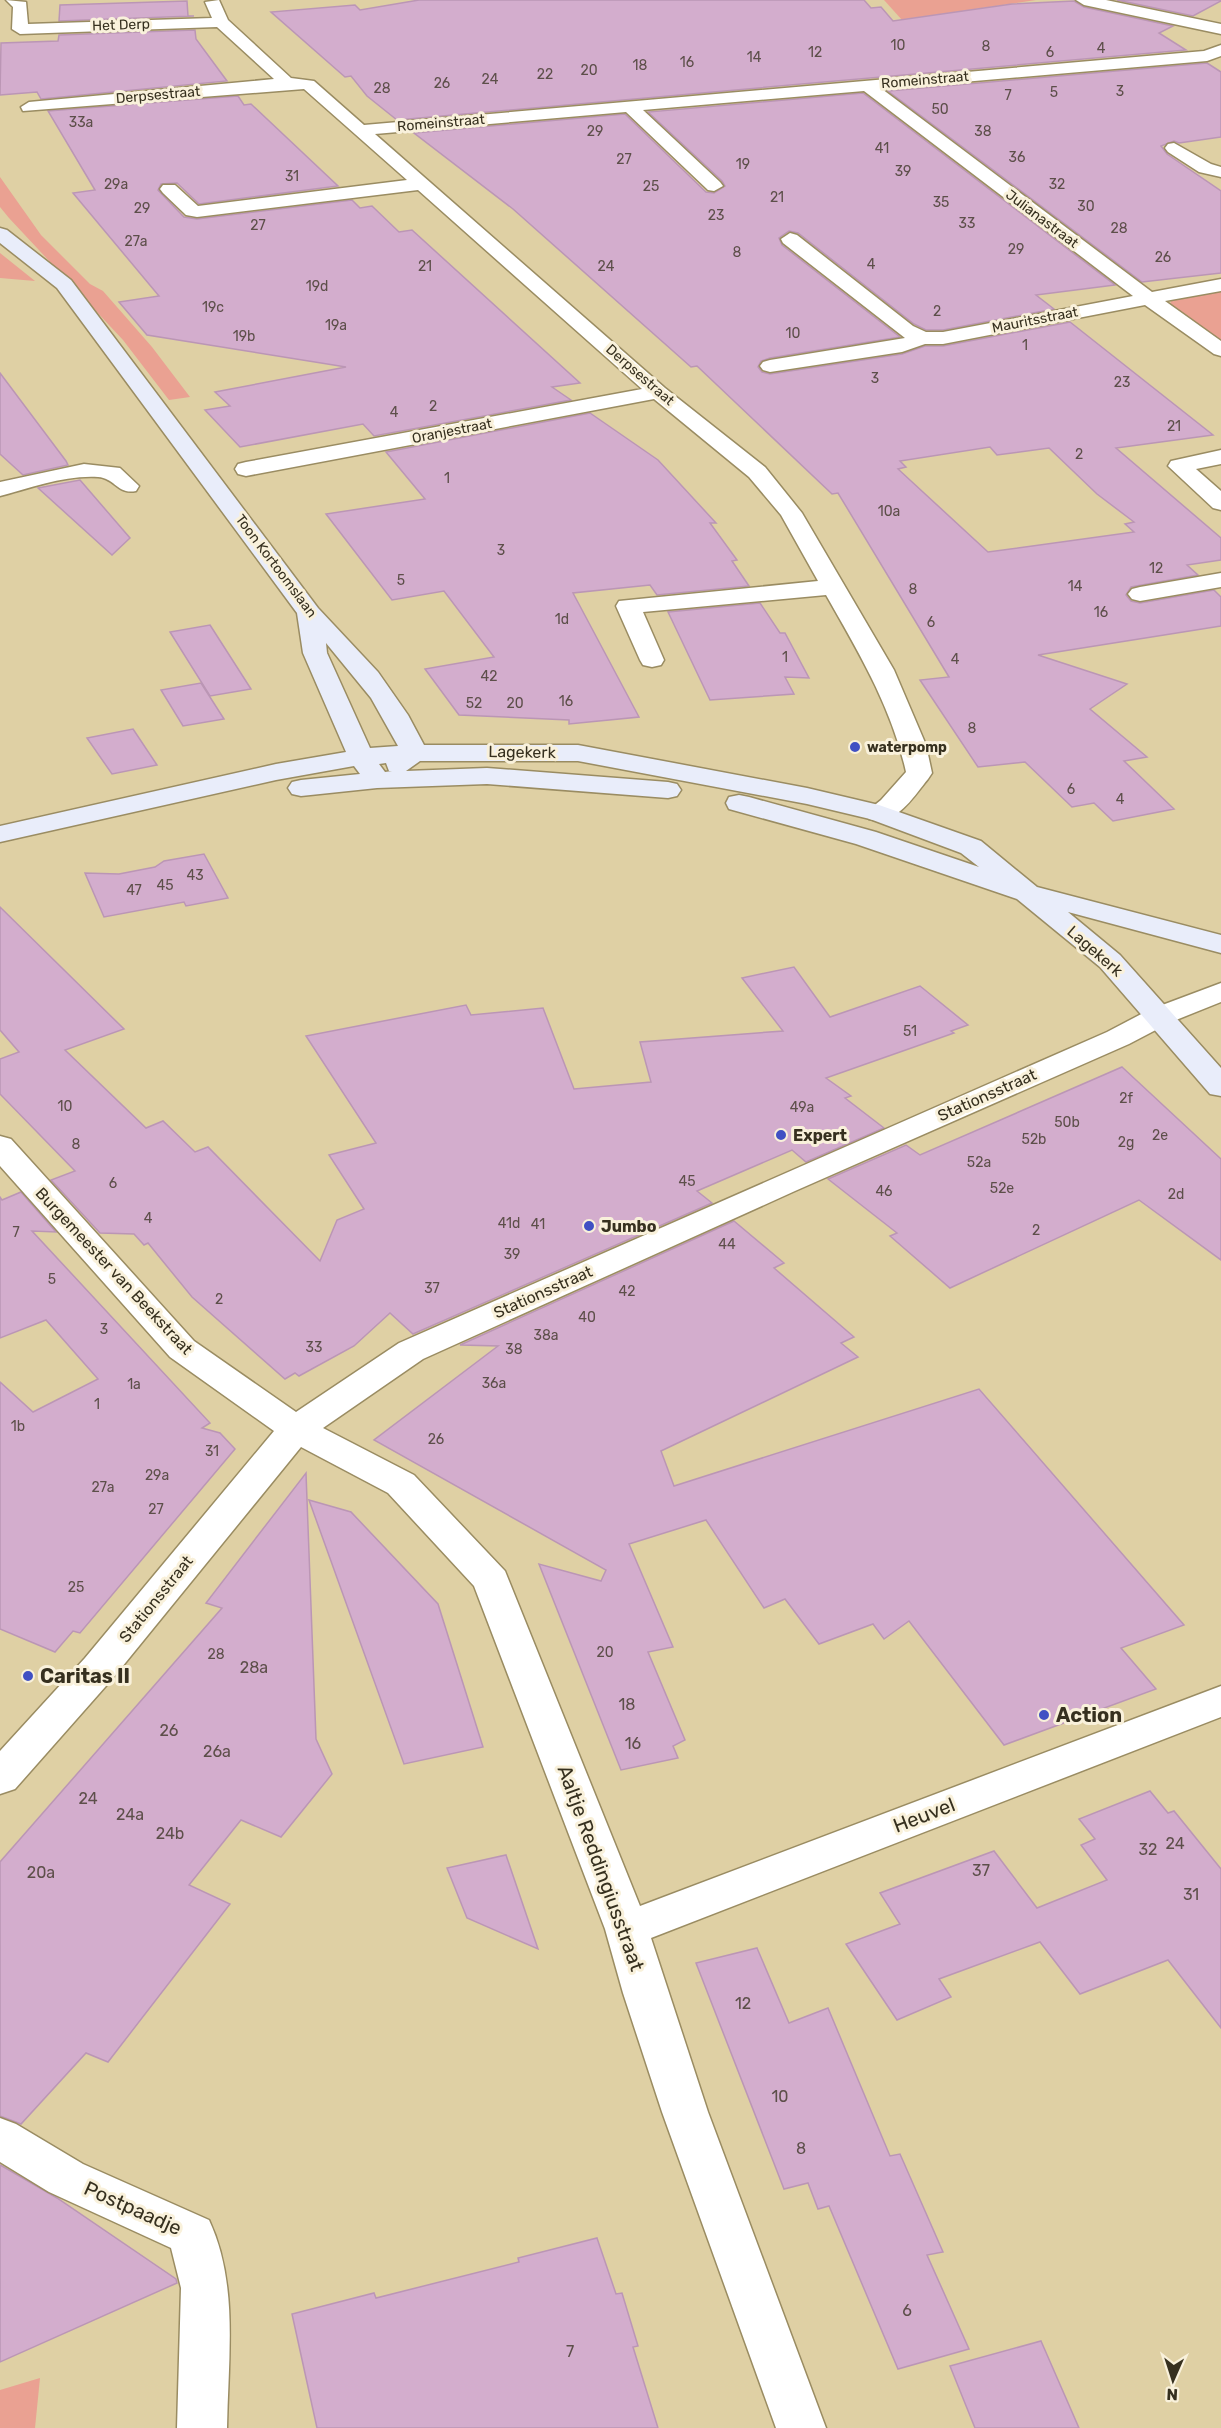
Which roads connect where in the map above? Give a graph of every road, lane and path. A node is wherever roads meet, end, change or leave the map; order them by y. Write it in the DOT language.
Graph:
graph roads {
  1 [pos="14,0"];
  2 [pos="213,0"];
  3 [pos="1084,0"];
  4 [pos="221,22"];
  5 [pos="20,29"];
  6 [pos="1221,29"];
  7 [pos="0,30"];
  8 [pos="1221,50"];
  9 [pos="287,83"];
  10 [pos="866,85"];
  11 [pos="628,105"];
  12 [pos="29,107"];
  13 [pos="362,130"];
  14 [pos="1174,148"];
  15 [pos="1221,172"];
  16 [pos="422,183"];
  17 [pos="714,186"];
  18 [pos="169,189"];
  19 [pos="0,222"];
  20 [pos="5,237"];
  21 [pos="790,239"];
  22 [pos="1221,285"];
  23 [pos="1149,299"];
  24 [pos="922,338"];
  25 [pos="1221,350"];
  26 [pos="770,366"];
  27 [pos="658,392"];
  28 [pos="1221,457"];
  29 [pos="246,469"];
  30 [pos="128,486"];
  31 [pos="0,489"];
  32 [pos="1221,502"];
  33 [pos="1221,580"];
  34 [pos="833,587"];
  35 [pos="1140,594"];
  36 [pos="309,613"];
  37 [pos="652,660"];
  38 [pos="414,753"];
  39 [pos="362,757"];
  40 [pos="377,780"];
  41 [pos="879,813"];
  42 [pos="0,834"];
  43 [pos="0,855"];
  44 [pos="1024,892"];
  45 [pos="1221,944"];
  46 [pos="1221,992"];
  47 [pos="1160,1016"];
  48 [pos="1221,1087"];
  49 [pos="0,1146"];
  50 [pos="296,1429"];
  51 [pos="1221,1701"];
  52 [pos="7,1759"];
  53 [pos="627,1929"];
  54 [pos="0,2138"];
  55 [pos="202,2428"];
  56 [pos="801,2428"];
  1 -- 5 [label="street"];
  2 -- 4 [label="street, Derpsestraat"];
  3 -- 6 [label="street"];
  4 -- 5 [label="street, Het Derp"];
  4 -- 9 [label="street, Derpsestraat"];
  5 -- 7 [label="street, Het Derp"];
  8 -- 10 [label="street, Romeinstraat"];
  9 -- 12 [label="street, Derpsestraat"];
  9 -- 13 [label="street, Derpsestraat"];
  10 -- 11 [label="street, Romeinstraat"];
  10 -- 23 [label="street, Julianastraat"];
  11 -- 13 [label="street, Romeinstraat"];
  11 -- 17 [label="street"];
  13 -- 16 [label="street, Derpsestraat"];
  14 -- 15 [label="street"];
  16 -- 18 [label="street"];
  16 -- 27 [label="street, Derpsestraat"];
  19 -- 20 [label="street, Toon Kortoomslaan"];
  20 -- 36 [label="street, Toon Kortoomslaan"];
  21 -- 24 [label="street"];
  22 -- 23 [label="street, Mauritsstraat"];
  23 -- 24 [label="street, Mauritsstraat"];
  23 -- 25 [label="street, Julianastraat"];
  24 -- 26 [label="street, Mauritsstraat"];
  27 -- 29 [label="street, Oranjestraat"];
  27 -- 34 [label="street, Derpsestraat"];
  28 -- 32 [label="street"];
  30 -- 31 [label="street"];
  33 -- 35 [label="street"];
  34 -- 37 [label="street"];
  34 -- 41 [label="street, Derpsestraat"];
  36 -- 38 [label="street, Toon Kortoomslaan"];
  36 -- 39 [label="street"];
  38 -- 39 [label="street, Lagekerk"];
  38 -- 40 [label="street"];
  38 -- 41 [label="street, Lagekerk"];
  39 -- 40 [label="street"];
  39 -- 42 [label="street, Lagekerk"];
  40 -- 43 [label="street, Lagekerk"];
  40 -- 44 [label="street, Lagekerk"];
  41 -- 44 [label="street, Lagekerk"];
  44 -- 45 [label="street"];
  44 -- 47 [label="street, Lagekerk"];
  46 -- 47 [label="street, Stationsstraat"];
  47 -- 48 [label="street, Lagekerk"];
  47 -- 50 [label="street, Stationsstraat"];
  49 -- 50 [label="street, Burgemeester van Beekstraat"];
  50 -- 52 [label="street, Stationsstraat"];
  50 -- 53 [label="street, Aaltje Reddingiusstraat"];
  51 -- 53 [label="street, Heuvel"];
  53 -- 56 [label="street, Aaltje Reddingiusstraat"];
  54 -- 55 [label="street, Postpaadje"];
}
